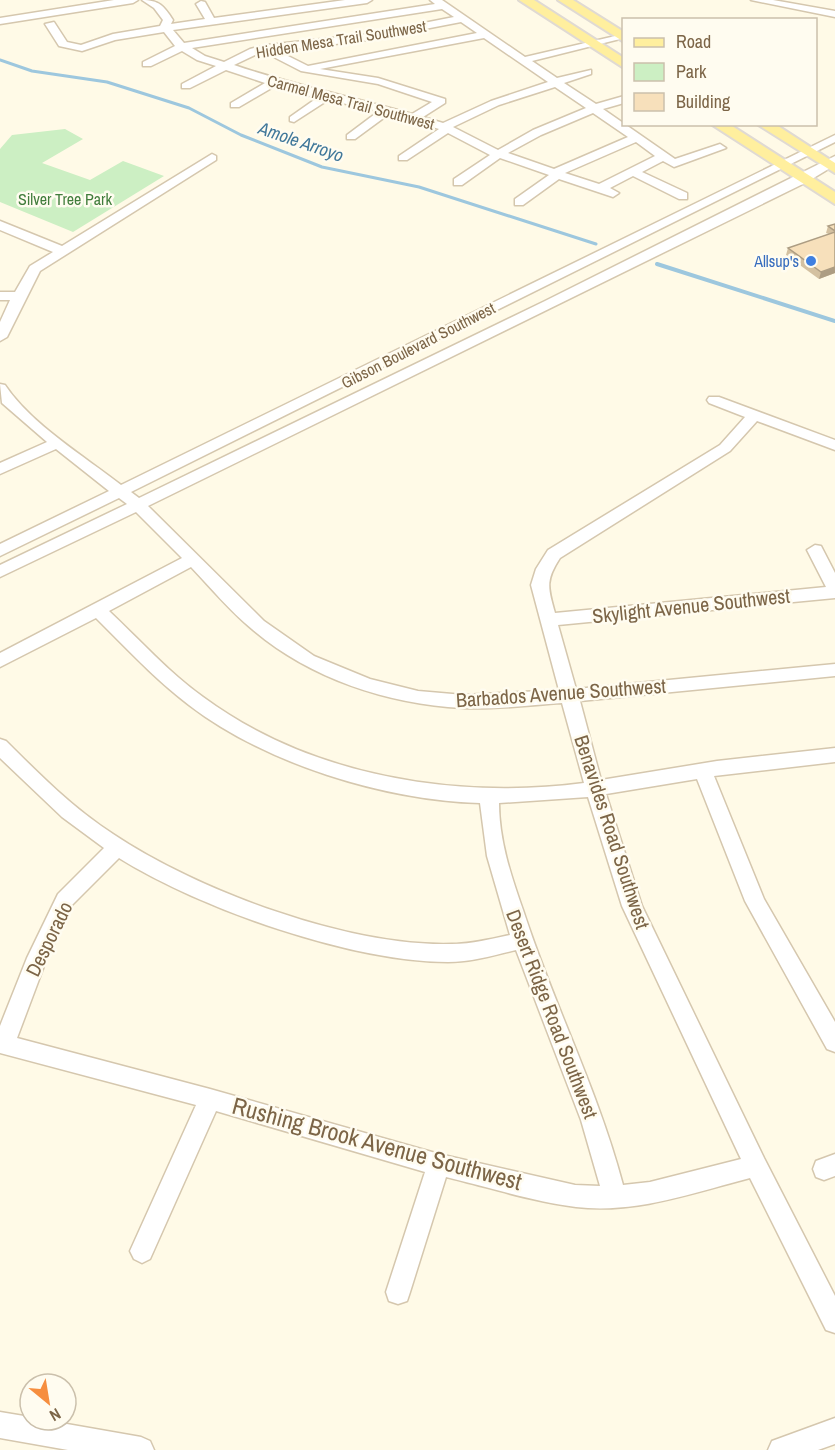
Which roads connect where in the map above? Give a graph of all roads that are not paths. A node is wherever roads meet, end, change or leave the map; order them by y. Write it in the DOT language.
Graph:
graph roads {
  1 [pos="30,0"];
  2 [pos="133,0"];
  3 [pos="368,0"];
  4 [pos="525,0"];
  5 [pos="564,0"];
  6 [pos="756,0"];
  7 [pos="148,1"];
  8 [pos="439,3"];
  9 [pos="805,3"];
  10 [pos="201,4"];
  11 [pos="835,14"];
  12 [pos="38,15"];
  13 [pos="462,19"];
  14 [pos="0,21"];
  15 [pos="162,21"];
  16 [pos="211,21"];
  17 [pos="50,24"];
  18 [pos="484,35"];
  19 [pos="622,37"];
  20 [pos="591,43"];
  21 [pos="182,47"];
  22 [pos="267,48"];
  23 [pos="521,61"];
  24 [pos="622,63"];
  25 [pos="147,64"];
  26 [pos="223,65"];
  27 [pos="310,68"];
  28 [pos="587,72"];
  29 [pos="273,82"];
  30 [pos="554,84"];
  31 [pos="186,86"];
  32 [pos="324,96"];
  33 [pos="622,100"];
  34 [pos="234,105"];
  35 [pos="388,110"];
  36 [pos="594,110"];
  37 [pos="414,118"];
  38 [pos="294,120"];
  39 [pos="721,126"];
  40 [pos="767,126"];
  41 [pos="445,128"];
  42 [pos="351,137"];
  43 [pos="636,138"];
  44 [pos="835,138"];
  45 [pos="720,148"];
  46 [pos="808,152"];
  47 [pos="496,153"];
  48 [pos="212,158"];
  49 [pos="403,158"];
  50 [pos="669,160"];
  51 [pos="833,164"];
  52 [pos="780,165"];
  53 [pos="633,172"];
  54 [pos="558,173"];
  55 [pos="803,179"];
  56 [pos="458,182"];
  57 [pos="600,188"];
  58 [pos="613,193"];
  59 [pos="683,196"];
  60 [pos="835,199"];
  61 [pos="519,202"];
  62 [pos="0,225"];
  63 [pos="62,250"];
  64 [pos="0,296"];
  65 [pos="19,296"];
  66 [pos="0,337"];
  67 [pos="0,387"];
  68 [pos="714,399"];
  69 [pos="755,415"];
  70 [pos="57,443"];
  71 [pos="835,445"];
  72 [pos="0,469"];
  73 [pos="122,493"];
  74 [pos="138,505"];
  75 [pos="815,550"];
  76 [pos="0,551"];
  77 [pos="194,559"];
  78 [pos="0,572"];
  79 [pos="835,590"];
  80 [pos="98,610"];
  81 [pos="547,620"];
  82 [pos="0,661"];
  83 [pos="835,670"];
  84 [pos="569,696"];
  85 [pos="0,746"];
  86 [pos="835,755"];
  87 [pos="703,771"];
  88 [pos="594,787"];
  89 [pos="489,795"];
  90 [pos="116,849"];
  91 [pos="521,941"];
  92 [pos="835,1042"];
  93 [pos="2,1043"];
  94 [pos="210,1099"];
  95 [pos="439,1165"];
  96 [pos="756,1166"];
  97 [pos="614,1197"];
  98 [pos="142,1251"];
  99 [pos="398,1292"];
  100 [pos="835,1321"];
  101 [pos="0,1425"];
  102 [pos="835,1431"];
  103 [pos="141,1450"];
  104 [pos="781,1450"];
  1 -- 12 [label="street"];
  2 -- 12 [label="street"];
  3 -- 16 [label="street"];
  4 -- 20 [label="main road"];
  5 -- 19 [label="main road"];
  6 -- 9 [label="street"];
  7 -- 15 [label="street, Carmel Mesa Trail Southwest"];
  8 -- 13 [label="street"];
  8 -- 21 [label="street"];
  9 -- 11 [label="street"];
  10 -- 16 [label="street"];
  12 -- 14 [label="street"];
  13 -- 18 [label="street"];
  13 -- 22 [label="street, Hidden Mesa Trail Southwest"];
  15 -- 16 [label="street"];
  15 -- 17 [label="street"];
  15 -- 21 [label="street, Carmel Mesa Trail Southwest"];
  18 -- 23 [label="street"];
  18 -- 27 [label="street"];
  19 -- 20 [label="street"];
  20 -- 23 [label="street"];
  20 -- 24 [label="main road"];
  21 -- 25 [label="street"];
  21 -- 26 [label="street, Carmel Mesa Trail Southwest"];
  22 -- 26 [label="street, Hidden Mesa Trail Southwest"];
  22 -- 27 [label="street"];
  23 -- 30 [label="street"];
  26 -- 29 [label="street, Carmel Mesa Trail Southwest"];
  26 -- 31 [label="street, Hidden Mesa Trail Southwest"];
  27 -- 37 [label="street"];
  28 -- 30 [label="street"];
  29 -- 32 [label="street, Carmel Mesa Trail Southwest"];
  29 -- 34 [label="street"];
  30 -- 36 [label="street"];
  30 -- 41 [label="street"];
  32 -- 35 [label="street, Carmel Mesa Trail Southwest"];
  32 -- 38 [label="street"];
  33 -- 36 [label="street"];
  35 -- 37 [label="street, Carmel Mesa Trail Southwest"];
  35 -- 42 [label="street"];
  36 -- 43 [label="street"];
  36 -- 47 [label="street"];
  37 -- 41 [label="street, Carmel Mesa Trail Southwest"];
  39 -- 52 [label="main road"];
  40 -- 46 [label="main road"];
  41 -- 47 [label="street, Carmel Mesa Trail Southwest"];
  41 -- 49 [label="street"];
  43 -- 50 [label="street"];
  43 -- 54 [label="street"];
  44 -- 46 [label="street, Gibson Boulevard Southwest"];
  45 -- 50 [label="street"];
  46 -- 51 [label="main road"];
  46 -- 52 [label="street, Gibson Boulevard Southwest"];
  47 -- 54 [label="street, Carmel Mesa Trail Southwest"];
  47 -- 56 [label="street"];
  48 -- 63 [label="street"];
  50 -- 53 [label="street"];
  51 -- 55 [label="street, Gibson Boulevard Southwest"];
  52 -- 55 [label="main road"];
  52 -- 73 [label="street, Gibson Boulevard Southwest"];
  53 -- 57 [label="street"];
  53 -- 59 [label="street"];
  54 -- 57 [label="street, Carmel Mesa Trail Southwest"];
  54 -- 61 [label="street"];
  55 -- 60 [label="main road"];
  55 -- 74 [label="street, Gibson Boulevard Southwest"];
  57 -- 58 [label="street, Carmel Mesa Trail Southwest"];
  62 -- 63 [label="street"];
  63 -- 65 [label="street"];
  64 -- 65 [label="street"];
  65 -- 66 [label="street"];
  67 -- 70 [label="street, Barbados Avenue Southwest"];
  68 -- 69 [label="street"];
  69 -- 71 [label="street"];
  69 -- 81 [label="street, Benavides Road Southwest"];
  70 -- 72 [label="street"];
  70 -- 73 [label="street, Barbados Avenue Southwest"];
  73 -- 74 [label="street, Barbados Avenue Southwest"];
  73 -- 76 [label="street, Gibson Boulevard Southwest"];
  74 -- 77 [label="street, Barbados Avenue Southwest"];
  74 -- 78 [label="street, Gibson Boulevard Southwest"];
  75 -- 79 [label="street"];
  77 -- 80 [label="street"];
  77 -- 84 [label="street, Barbados Avenue Southwest"];
  79 -- 81 [label="street, Skylight Avenue Southwest"];
  80 -- 82 [label="street"];
  80 -- 89 [label="street"];
  81 -- 84 [label="street, Benavides Road Southwest"];
  83 -- 84 [label="street, Barbados Avenue Southwest"];
  84 -- 88 [label="street, Benavides Road Southwest"];
  85 -- 90 [label="street"];
  86 -- 87 [label="street"];
  87 -- 88 [label="street"];
  87 -- 92 [label="street"];
  88 -- 89 [label="street"];
  88 -- 96 [label="street, Benavides Road Southwest"];
  89 -- 91 [label="street, Desert Ridge Road Southwest"];
  90 -- 91 [label="street"];
  90 -- 93 [label="street, Desporado"];
  91 -- 97 [label="street, Desert Ridge Road Southwest"];
  93 -- 94 [label="street, Rushing Brook Avenue Southwest"];
  94 -- 95 [label="street, Rushing Brook Avenue Southwest"];
  94 -- 98 [label="street"];
  95 -- 97 [label="street, Rushing Brook Avenue Southwest"];
  95 -- 99 [label="street"];
  96 -- 97 [label="street, Rushing Brook Avenue Southwest"];
  96 -- 100 [label="street, Benavides Road Southwest"];
  101 -- 103 [label="street"];
  102 -- 104 [label="street"];
}
